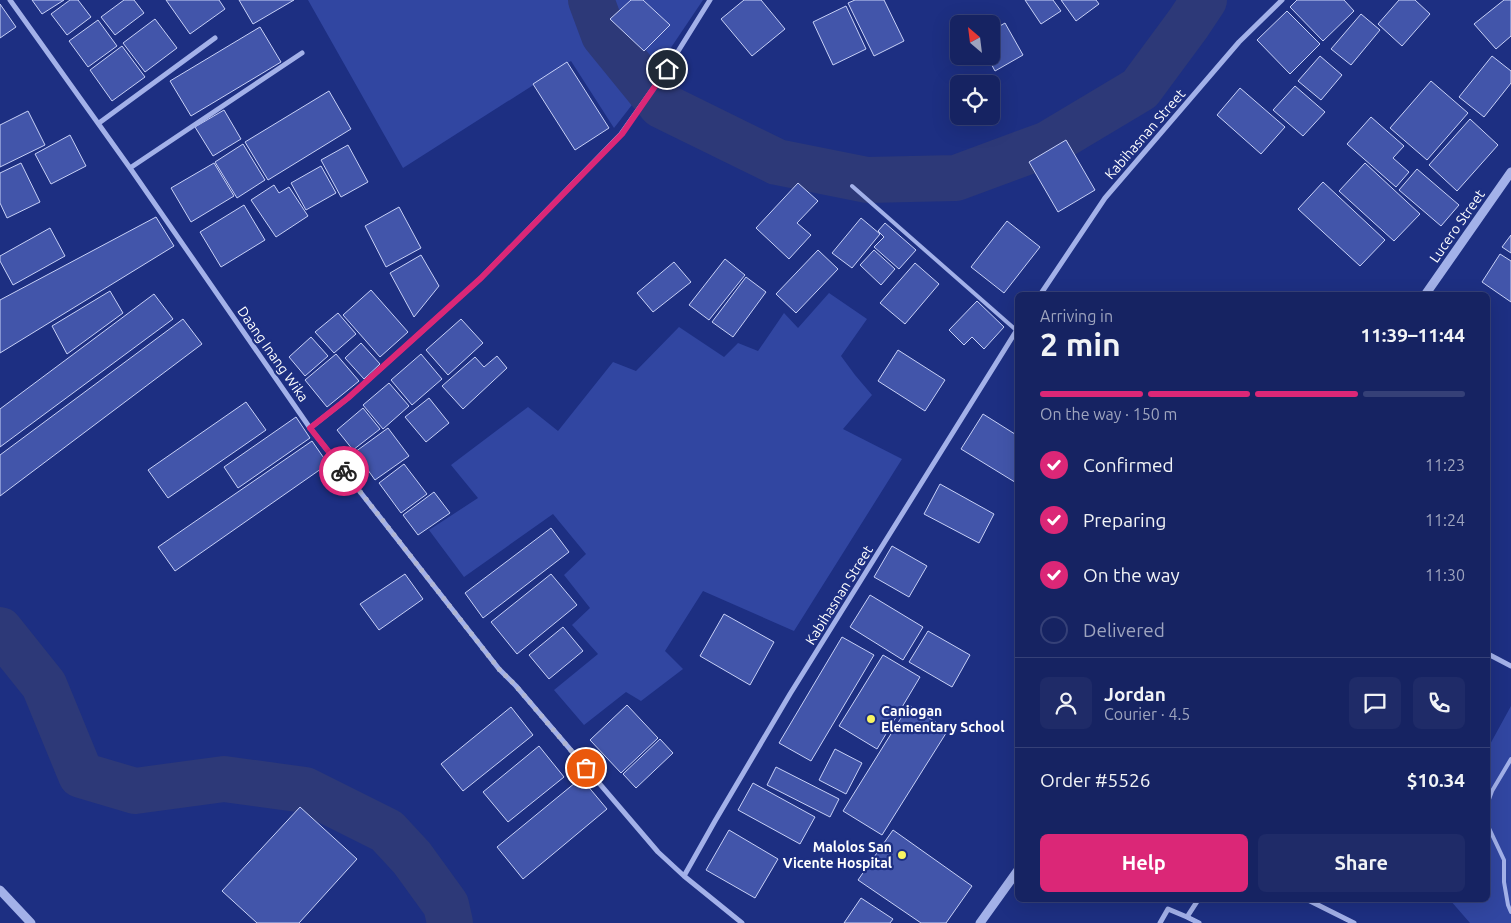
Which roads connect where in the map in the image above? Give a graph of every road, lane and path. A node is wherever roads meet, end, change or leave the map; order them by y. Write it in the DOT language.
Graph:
graph roads {
  1 [pos="10,0"];
  2 [pos="710,0"];
  3 [pos="1282,0"];
  4 [pos="215,38"];
  5 [pos="302,53"];
  6 [pos="99,123"];
  7 [pos="130,168"];
  8 [pos="1511,172"];
  9 [pos="852,186"];
  10 [pos="1042,292"];
  11 [pos="1427,292"];
  12 [pos="1015,327"];
  13 [pos="1015,332"];
  14 [pos="310,428"];
  15 [pos="1490,655"];
  16 [pos="1511,666"];
  17 [pos="1511,759"];
  18 [pos="1490,796"];
  19 [pos="1490,830"];
  20 [pos="1015,874"];
  21 [pos="684,876"];
  22 [pos="0,890"];
  23 [pos="1197,902"];
  24 [pos="1312,902"];
  25 [pos="1511,912"];
  26 [pos="1187,917"];
  27 [pos="31,923"];
  28 [pos="742,923"];
  29 [pos="980,923"];
  30 [pos="1160,923"];
  31 [pos="1199,923"];
  32 [pos="1354,923"];
  1 -- 6 [label="street, Daang Inang Wika"];
  2 -- 14 [label="street"];
  3 -- 10 [label="street, Kabihasnan Street"];
  4 -- 6 [label="street"];
  5 -- 7 [label="street"];
  6 -- 7 [label="street, Daang Inang Wika"];
  7 -- 14 [label="street, Daang Inang Wika"];
  8 -- 11 [label="street, Lucero Street"];
  9 -- 12 [label="lane"];
  13 -- 21 [label="street, Kabihasnan Street"];
  14 -- 21 [label="street, Daang Inang Wika"];
  15 -- 16 [label="street"];
  17 -- 18 [label="lane"];
  19 -- 25 [label="lane"];
  20 -- 29 [label="street"];
  21 -- 28 [label="street, Daang Inang Wika"];
  22 -- 27 [label="street"];
  23 -- 26 [label="street"];
  24 -- 32 [label="street"];
  26 -- 30 [label="street"];
  26 -- 31 [label="street"];
}
